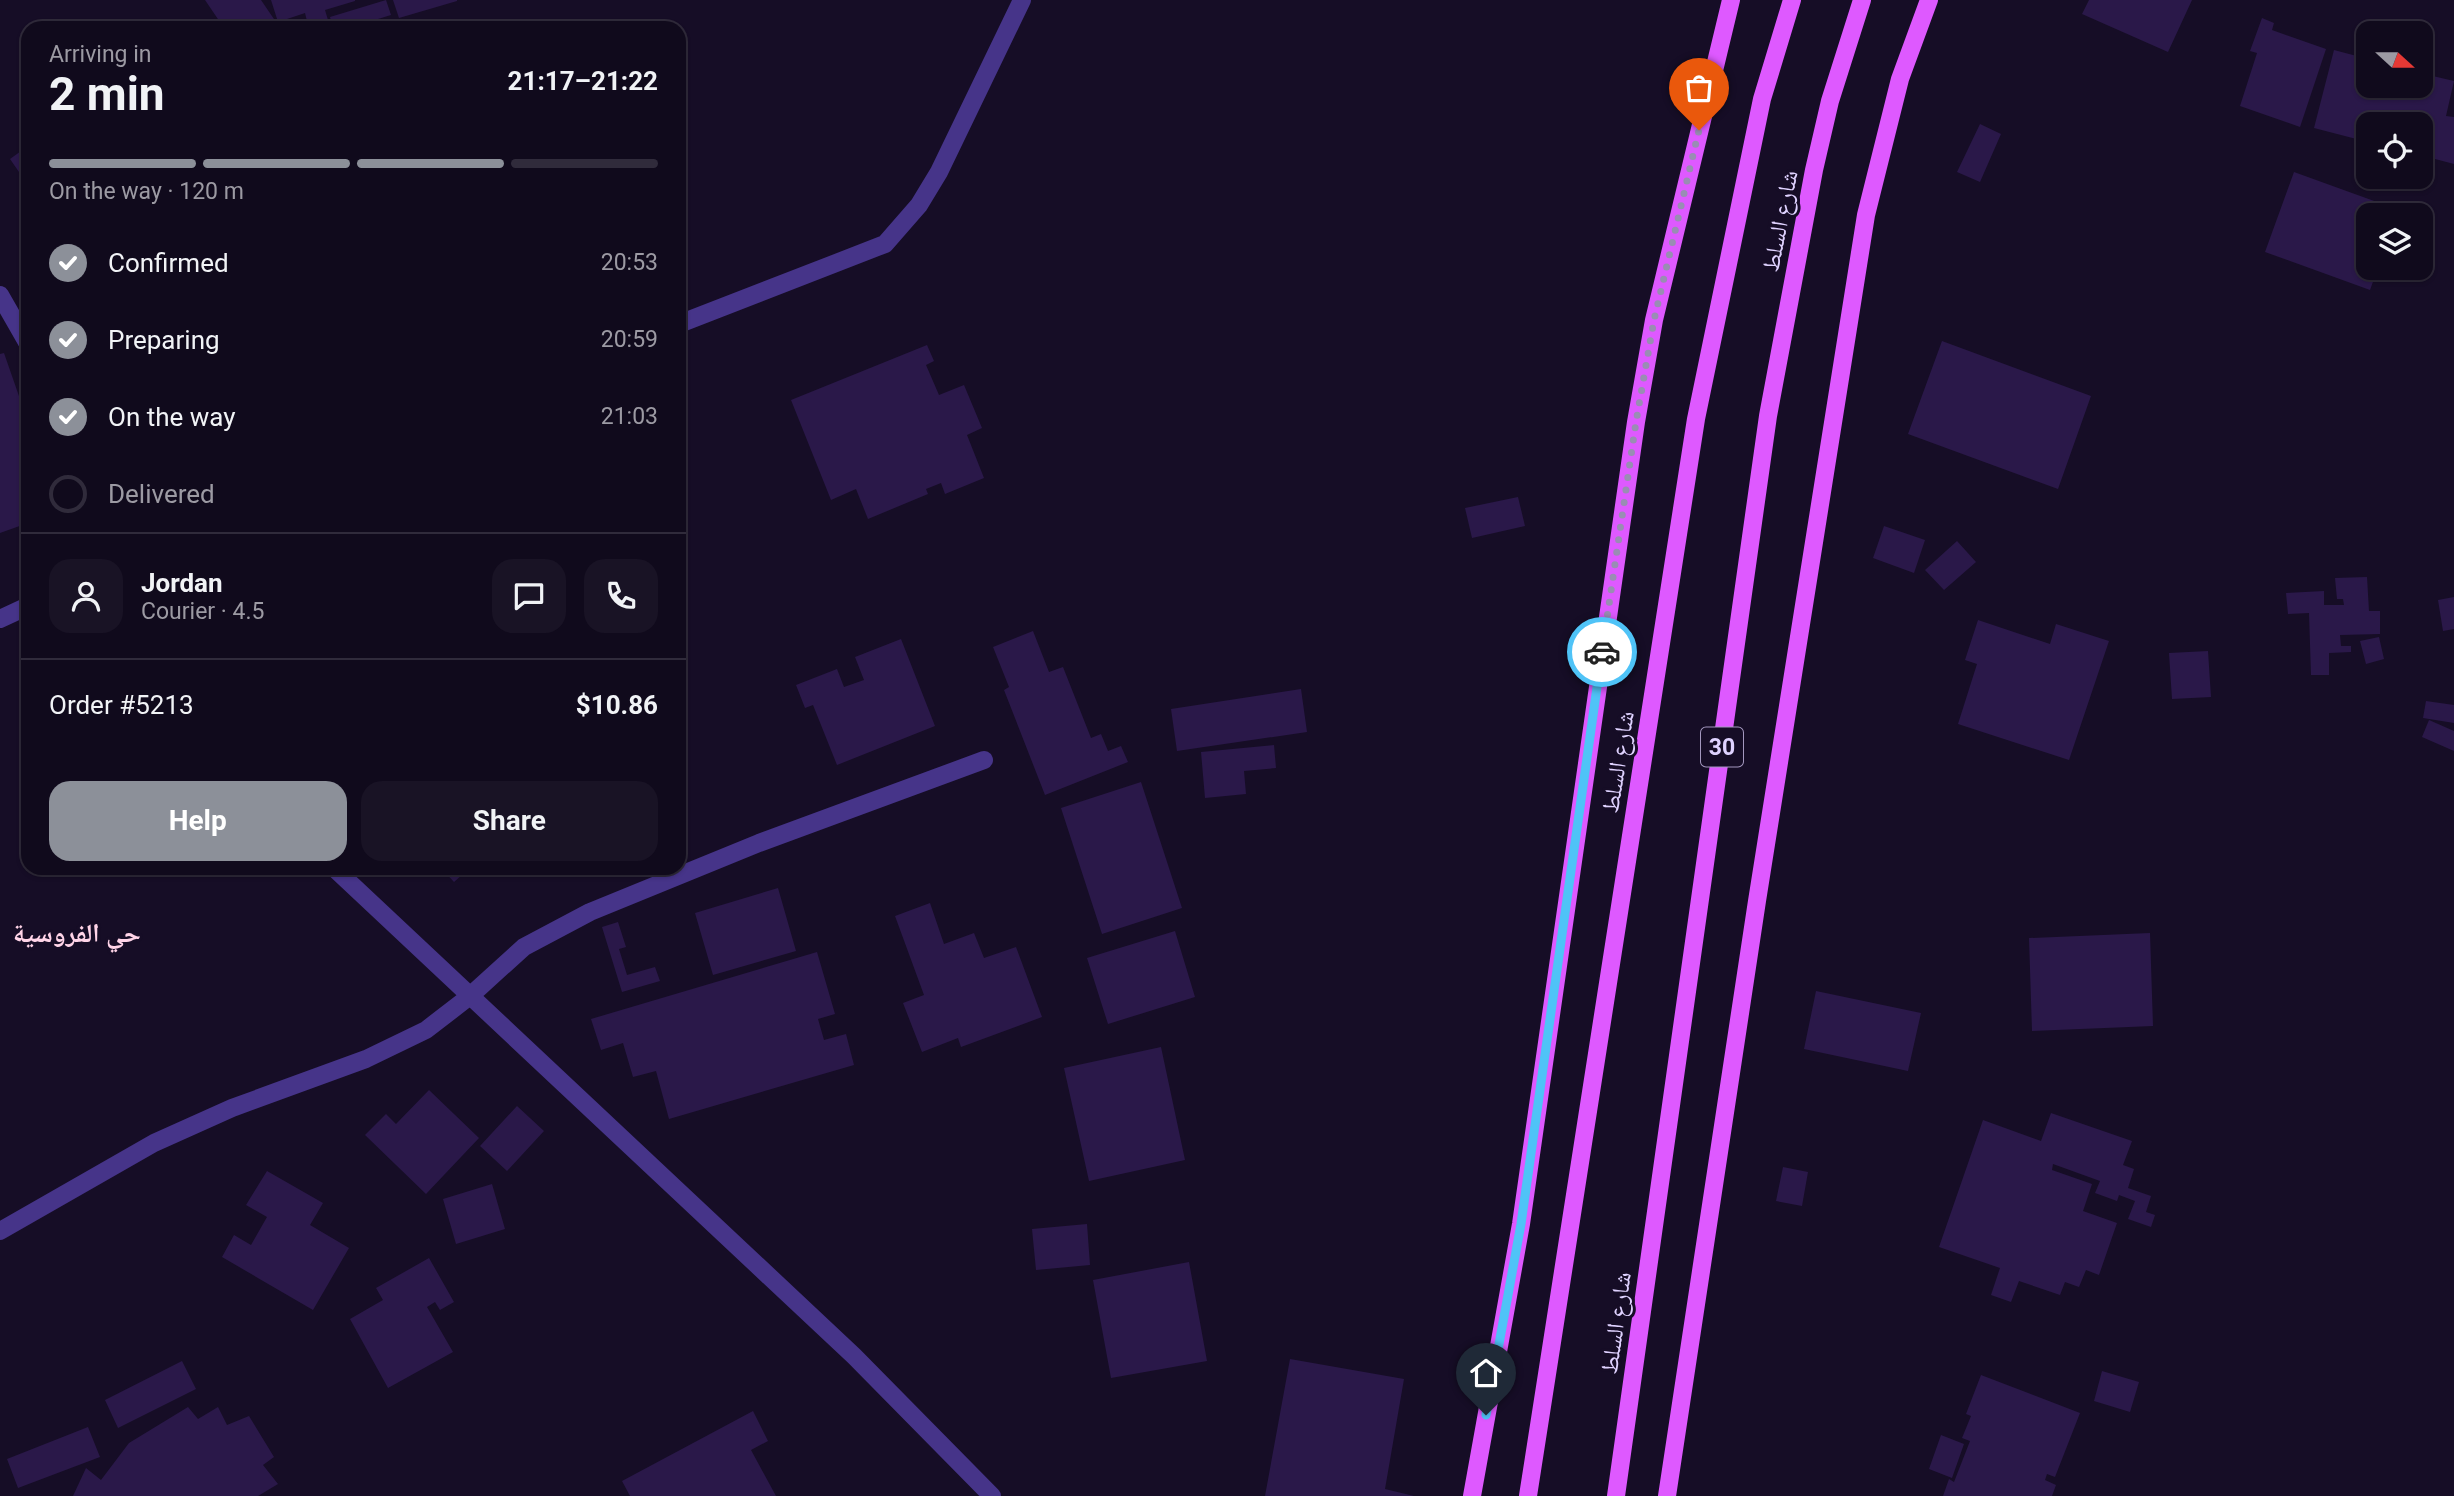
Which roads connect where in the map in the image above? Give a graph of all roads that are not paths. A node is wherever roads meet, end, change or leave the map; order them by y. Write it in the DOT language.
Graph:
graph roads {
  1 [pos="1022,0"];
  2 [pos="1731,0"];
  3 [pos="1792,0"];
  4 [pos="1862,0"];
  5 [pos="1929,0"];
  6 [pos="0,295"];
  7 [pos="686,321"];
  8 [pos="21,332"];
  9 [pos="21,609"];
  10 [pos="0,619"];
  11 [pos="984,760"];
  12 [pos="686,873"];
  13 [pos="341,875"];
  14 [pos="682,875"];
  15 [pos="470,996"];
  16 [pos="0,1231"];
  17 [pos="992,1496"];
  18 [pos="1472,1496"];
  19 [pos="1528,1496"];
  20 [pos="1616,1496"];
  21 [pos="1667,1496"];
  1 -- 7 [label="street"];
  2 -- 18 [label="main road"];
  3 -- 19 [label="main road, شارع السلط"];
  4 -- 20 [label="main road, شارع السلط / 30"];
  5 -- 21 [label="main road"];
  6 -- 8 [label="street"];
  9 -- 10 [label="street"];
  11 -- 12 [label="street"];
  13 -- 15 [label="street"];
  14 -- 15 [label="street"];
  15 -- 16 [label="street"];
  15 -- 17 [label="street"];
}
